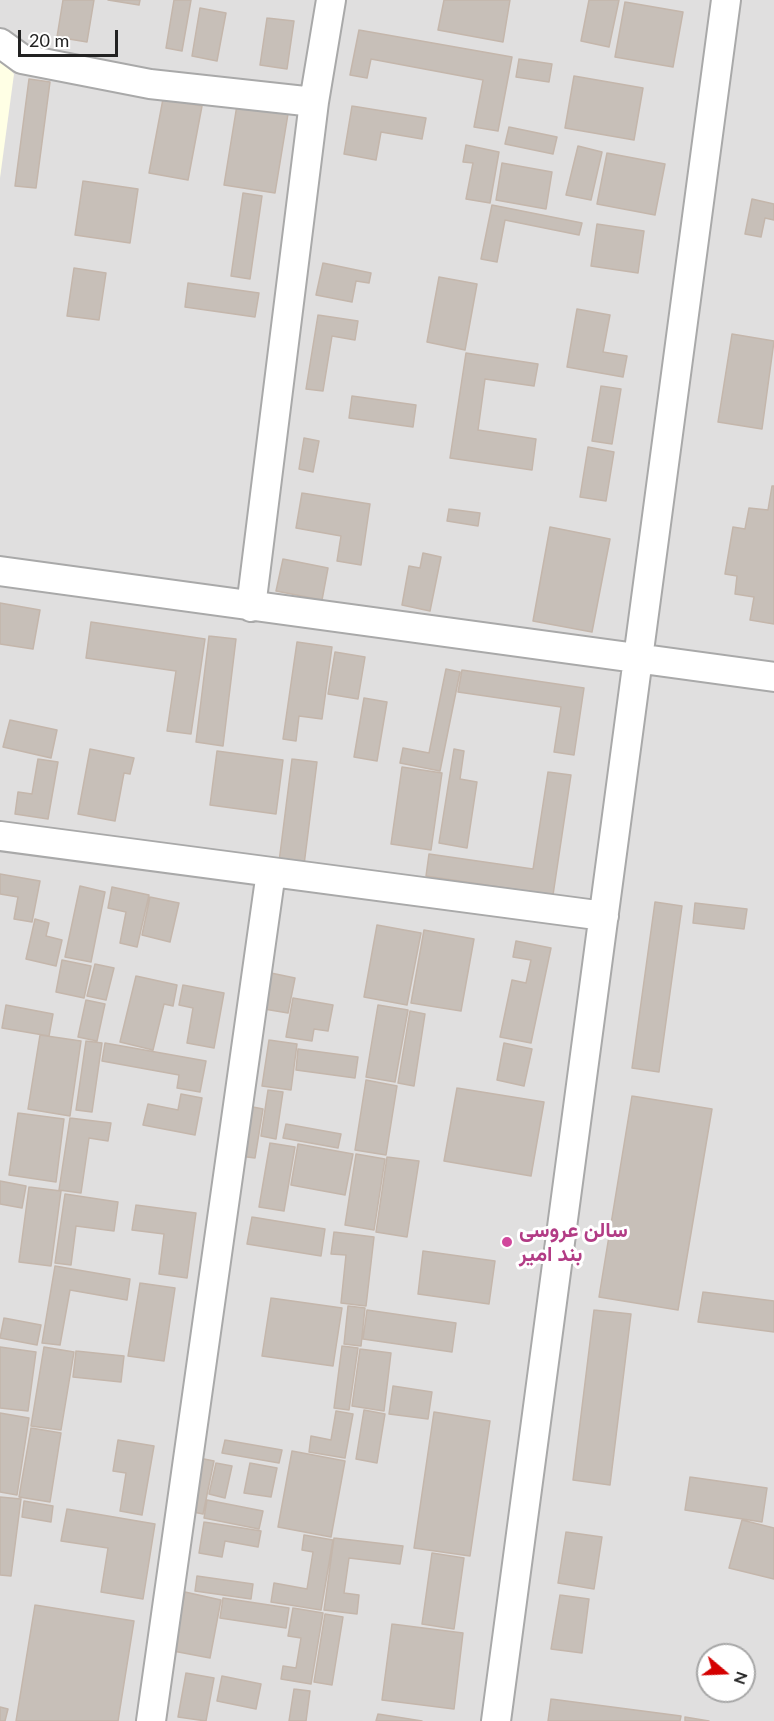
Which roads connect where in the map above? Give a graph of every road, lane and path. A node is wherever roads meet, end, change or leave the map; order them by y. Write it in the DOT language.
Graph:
graph roads {
  1 [pos="331,0"];
  2 [pos="726,0"];
  3 [pos="0,43"];
  4 [pos="314,102"];
  5 [pos="0,571"];
  6 [pos="251,607"];
  7 [pos="639,659"];
  8 [pos="774,677"];
  9 [pos="0,836"];
  10 [pos="272,872"];
  11 [pos="604,916"];
  12 [pos="152,1721"];
  13 [pos="496,1721"];
  1 -- 4 [label="street"];
  2 -- 7 [label="street"];
  3 -- 4 [label="street"];
  4 -- 6 [label="street"];
  5 -- 6 [label="street"];
  6 -- 7 [label="street"];
  7 -- 8 [label="street"];
  7 -- 11 [label="street"];
  9 -- 10 [label="street"];
  10 -- 11 [label="street"];
  10 -- 12 [label="street"];
  11 -- 13 [label="street"];
}
